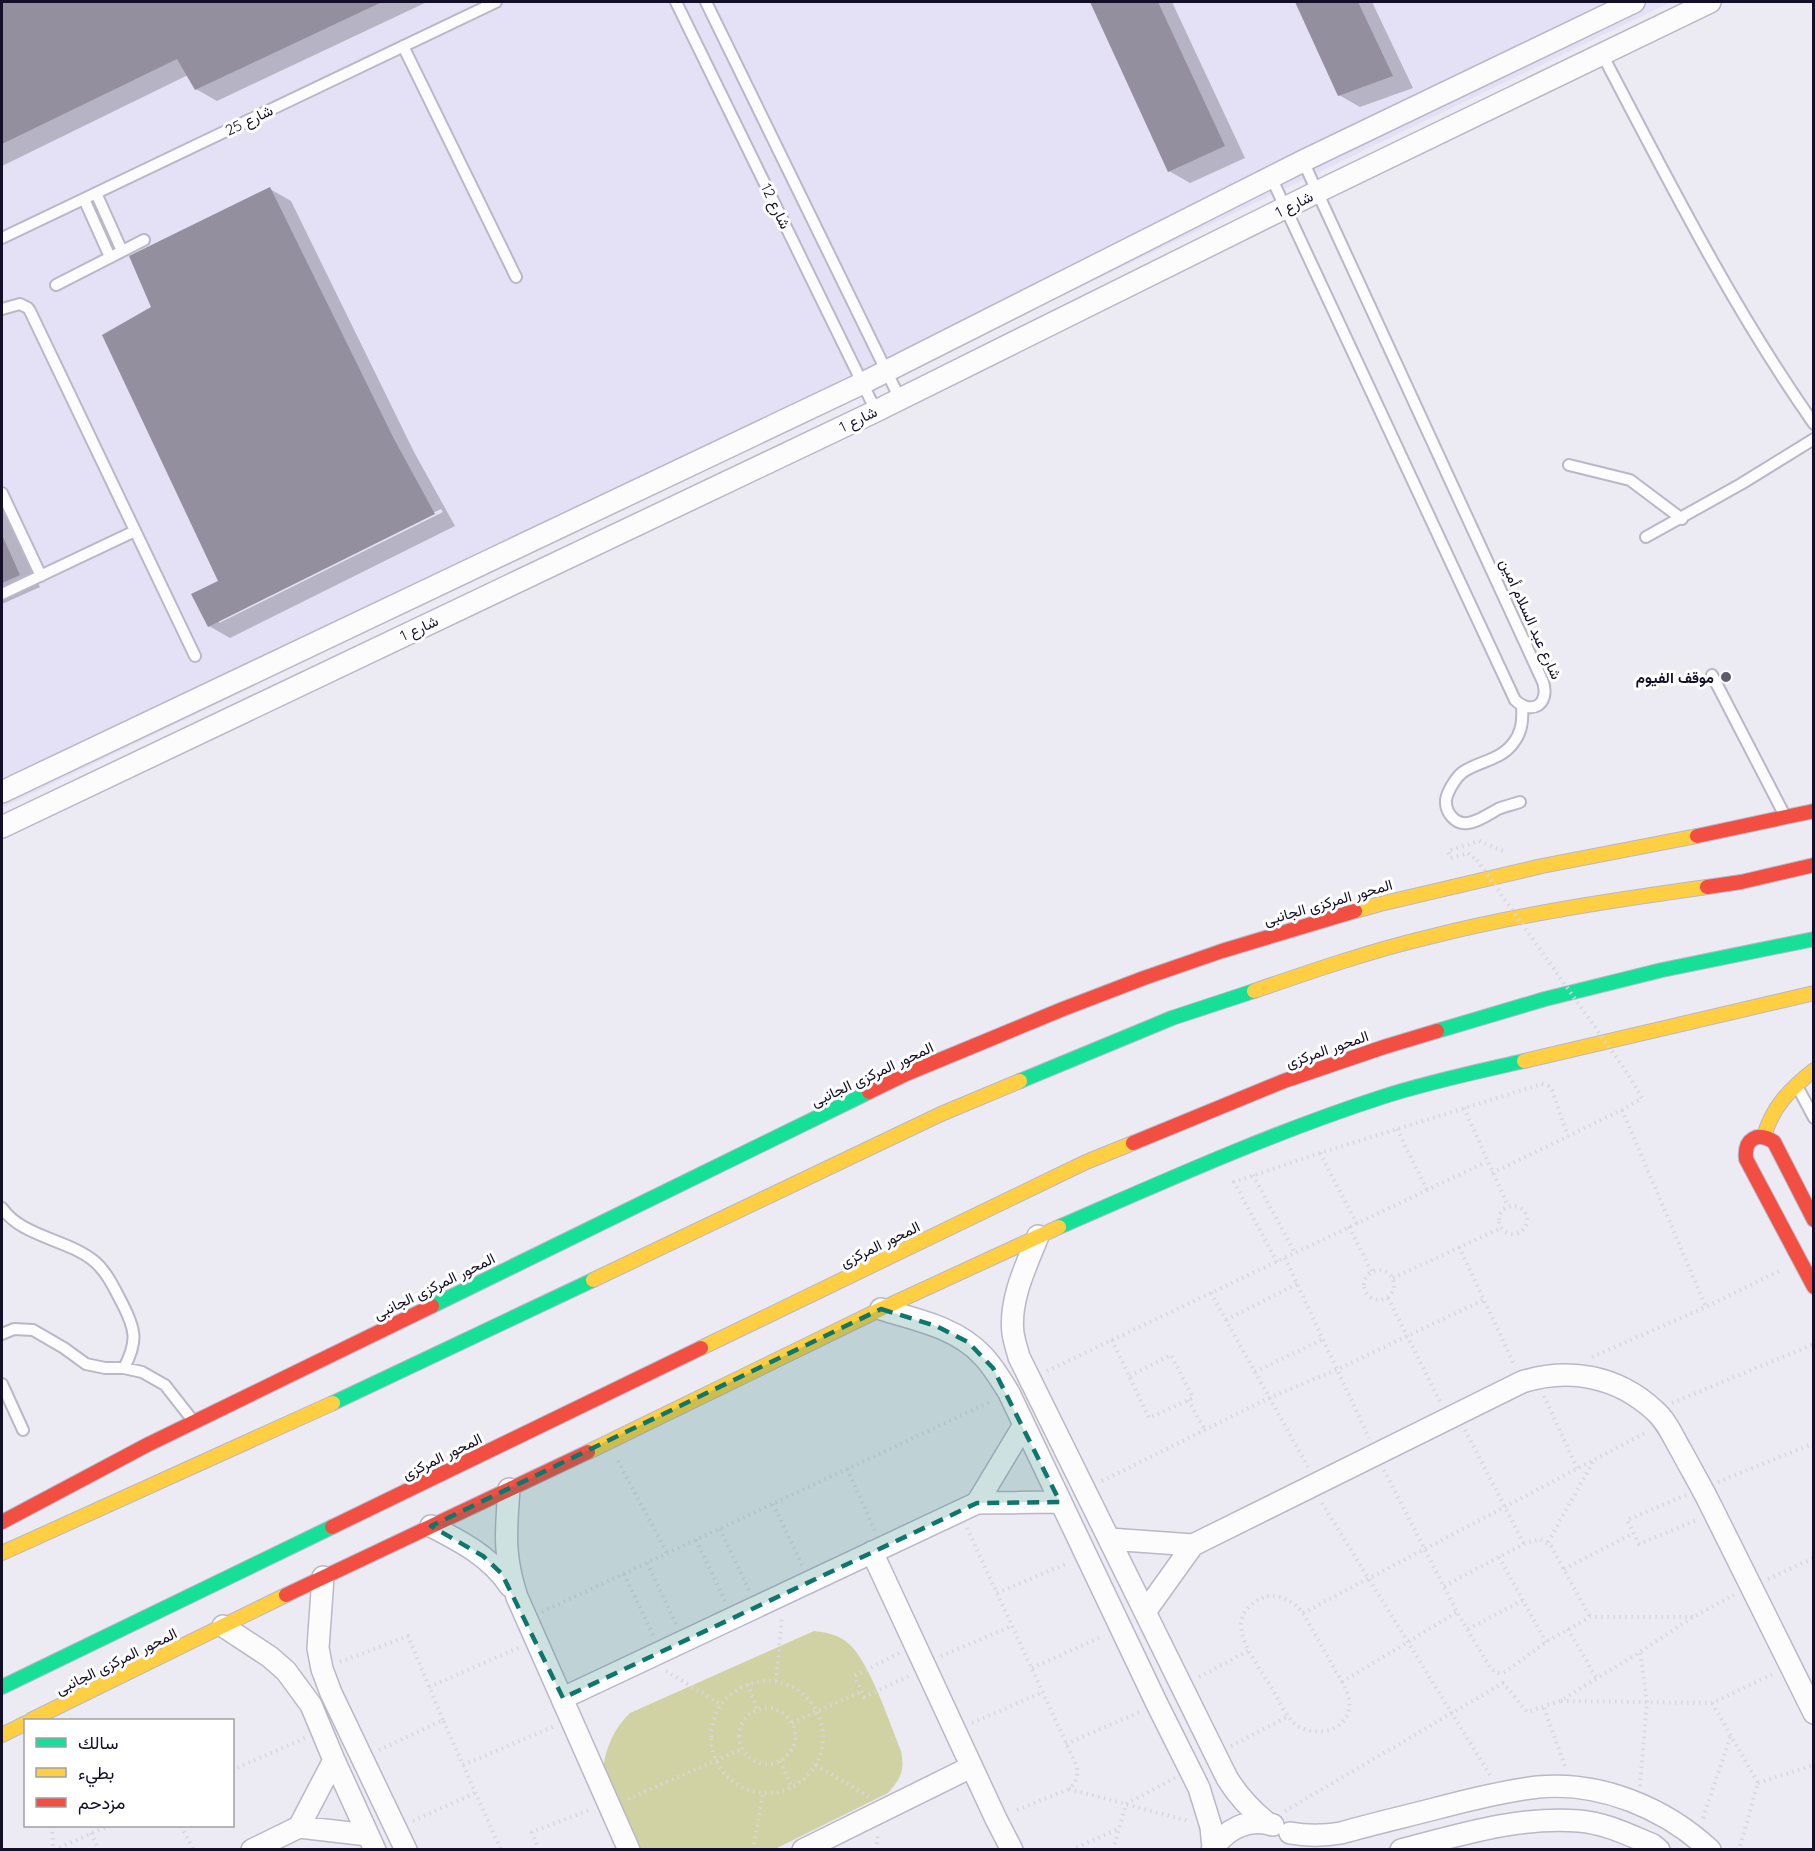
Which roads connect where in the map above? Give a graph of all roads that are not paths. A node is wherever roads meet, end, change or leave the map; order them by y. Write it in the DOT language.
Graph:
graph roads {
  1 [pos="496,2"];
  2 [pos="676,2"];
  3 [pos="706,2"];
  4 [pos="1634,2"];
  5 [pos="1710,2"];
  6 [pos="403,46"];
  7 [pos="1602,54"];
  8 [pos="1303,161"];
  9 [pos="1271,177"];
  10 [pos="1317,192"];
  11 [pos="96,193"];
  12 [pos="84,199"];
  13 [pos="1286,208"];
  14 [pos="2,238"];
  15 [pos="144,240"];
  16 [pos="122,252"];
  17 [pos="110,257"];
  18 [pos="516,277"];
  19 [pos="56,285"];
  20 [pos="2,309"];
  21 [pos="886,370"];
  22 [pos="863,383"];
  23 [pos="900,399"];
  24 [pos="876,411"];
  25 [pos="1814,424"];
  26 [pos="1814,439"];
  27 [pos="1569,465"];
  28 [pos="2,493"];
  29 [pos="1682,519"];
  30 [pos="135,531"];
  31 [pos="1646,537"];
  32 [pos="41,576"];
  33 [pos="2,594"];
  34 [pos="195,656"];
  35 [pos="1712,675"];
  36 [pos="1522,707"];
  37 [pos="2,792"];
  38 [pos="1520,802"];
  39 [pos="1814,812"];
  40 [pos="1786,818"];
  41 [pos="2,827"];
  42 [pos="1814,865"];
  43 [pos="1814,939"];
  44 [pos="1814,993"];
  45 [pos="1814,1070"];
  46 [pos="1796,1084"];
  47 [pos="1814,1118"];
  48 [pos="1764,1136"];
  49 [pos="2,1208"];
  50 [pos="1814,1220"];
  51 [pos="1038,1236"];
  52 [pos="1814,1287"];
  53 [pos="881,1309"];
  54 [pos="2,1334"];
  55 [pos="124,1368"];
  56 [pos="2,1384"];
  57 [pos="194,1422"];
  58 [pos="1024,1425"];
  59 [pos="23,1430"];
  60 [pos="509,1489"];
  61 [pos="1060,1502"];
  62 [pos="968,1507"];
  63 [pos="2,1522"];
  64 [pos="431,1526"];
  65 [pos="1109,1539"];
  66 [pos="1193,1545"];
  67 [pos="877,1550"];
  68 [pos="2,1553"];
  69 [pos="322,1577"];
  70 [pos="517,1597"];
  71 [pos="1145,1612"];
  72 [pos="223,1626"];
  73 [pos="2,1687"];
  74 [pos="563,1698"];
  75 [pos="1814,1713"];
  76 [pos="33,1719"];
  77 [pos="24,1724"];
  78 [pos="2,1735"];
  79 [pos="334,1760"];
  80 [pos="971,1767"];
  81 [pos="1266,1822"];
  82 [pos="299,1827"];
  83 [pos="1290,1833"];
  84 [pos="371,1842"];
  85 [pos="1212,1842"];
  86 [pos="1703,1843"];
  87 [pos="252,1850"];
  88 [pos="406,1850"];
  89 [pos="629,1850"];
  90 [pos="803,1850"];
  91 [pos="1012,1850"];
  92 [pos="1303,1850"];
  93 [pos="1401,1850"];
  94 [pos="1659,1850"];
  1 -- 6 [label="lane, شارع 25"];
  2 -- 22 [label="lane, شارع 12"];
  3 -- 21 [label="lane, شارع 12"];
  4 -- 8 [label="street, شارع 1"];
  5 -- 7 [label="street, شارع 1"];
  6 -- 11 [label="lane, شارع 25"];
  6 -- 18 [label="lane"];
  7 -- 10 [label="street, شارع 1"];
  7 -- 25 [label="lane"];
  8 -- 9 [label="street, شارع 1"];
  8 -- 10 [label="lane, شارع عبد السلام أمين"];
  9 -- 13 [label="lane"];
  9 -- 21 [label="street, شارع 1"];
  10 -- 13 [label="street, شارع 1"];
  10 -- 36 [label="lane, شارع عبد السلام أمين"];
  11 -- 12 [label="lane, شارع 25"];
  11 -- 16 [label="lane"];
  12 -- 14 [label="lane, شارع 25"];
  12 -- 17 [label="lane"];
  13 -- 23 [label="street, شارع 1"];
  13 -- 36 [label="lane"];
  15 -- 16 [label="lane"];
  16 -- 17 [label="lane"];
  17 -- 19 [label="lane"];
  20 -- 30 [label="lane"];
  21 -- 22 [label="street, شارع 1"];
  21 -- 23 [label="lane, شارع 12"];
  22 -- 24 [label="lane, شارع 12"];
  22 -- 37 [label="street, شارع 1"];
  23 -- 24 [label="street, شارع 1"];
  24 -- 41 [label="street, شارع 1"];
  26 -- 29 [label="lane"];
  27 -- 29 [label="lane"];
  28 -- 32 [label="lane"];
  29 -- 31 [label="lane"];
  30 -- 32 [label="lane"];
  30 -- 34 [label="lane"];
  32 -- 33 [label="lane"];
  35 -- 40 [label="lane"];
  36 -- 38 [label="lane"];
  39 -- 40 [label="main road, المحور المركزى الجانبى"];
  40 -- 57 [label="main road, المحور المركزى الجانبى"];
  42 -- 68 [label="main road"];
  43 -- 73 [label="main road, المحور المركزى"];
  44 -- 51 [label="main road, المحور المركزى الجانبى"];
  45 -- 46 [label="main road"];
  46 -- 47 [label="lane"];
  46 -- 48 [label="main road"];
  48 -- 50 [label="main road"];
  48 -- 52 [label="main road"];
  49 -- 55 [label="lane"];
  51 -- 53 [label="main road, المحور المركزى الجانبى"];
  51 -- 65 [label="street"];
  53 -- 58 [label="street"];
  53 -- 60 [label="main road, المحور المركزى الجانبى"];
  54 -- 55 [label="lane"];
  55 -- 57 [label="lane"];
  56 -- 59 [label="lane"];
  57 -- 63 [label="main road, المحور المركزى الجانبى"];
  58 -- 61 [label="street"];
  58 -- 62 [label="street"];
  60 -- 64 [label="main road, المحور المركزى الجانبى"];
  60 -- 70 [label="street"];
  61 -- 62 [label="street"];
  61 -- 85 [label="street"];
  62 -- 67 [label="street"];
  64 -- 69 [label="main road, المحور المركزى الجانبى"];
  64 -- 70 [label="street"];
  65 -- 66 [label="street"];
  65 -- 71 [label="street"];
  66 -- 71 [label="street"];
  66 -- 75 [label="street"];
  67 -- 74 [label="street"];
  67 -- 80 [label="street"];
  69 -- 72 [label="main road, المحور المركزى الجانبى"];
  69 -- 88 [label="street"];
  70 -- 74 [label="street"];
  71 -- 81 [label="street"];
  72 -- 76 [label="main road, المحور المركزى الجانبى"];
  72 -- 79 [label="street"];
  74 -- 89 [label="street"];
  77 -- 78 [label="main road"];
  79 -- 82 [label="street"];
  79 -- 84 [label="street"];
  80 -- 90 [label="street"];
  80 -- 91 [label="street"];
  81 -- 83 [label="street"];
  81 -- 85 [label="street"];
  82 -- 84 [label="street"];
  82 -- 87 [label="street"];
  83 -- 86 [label="street"];
  83 -- 92 [label="street"];
  93 -- 94 [label="street"];
}
